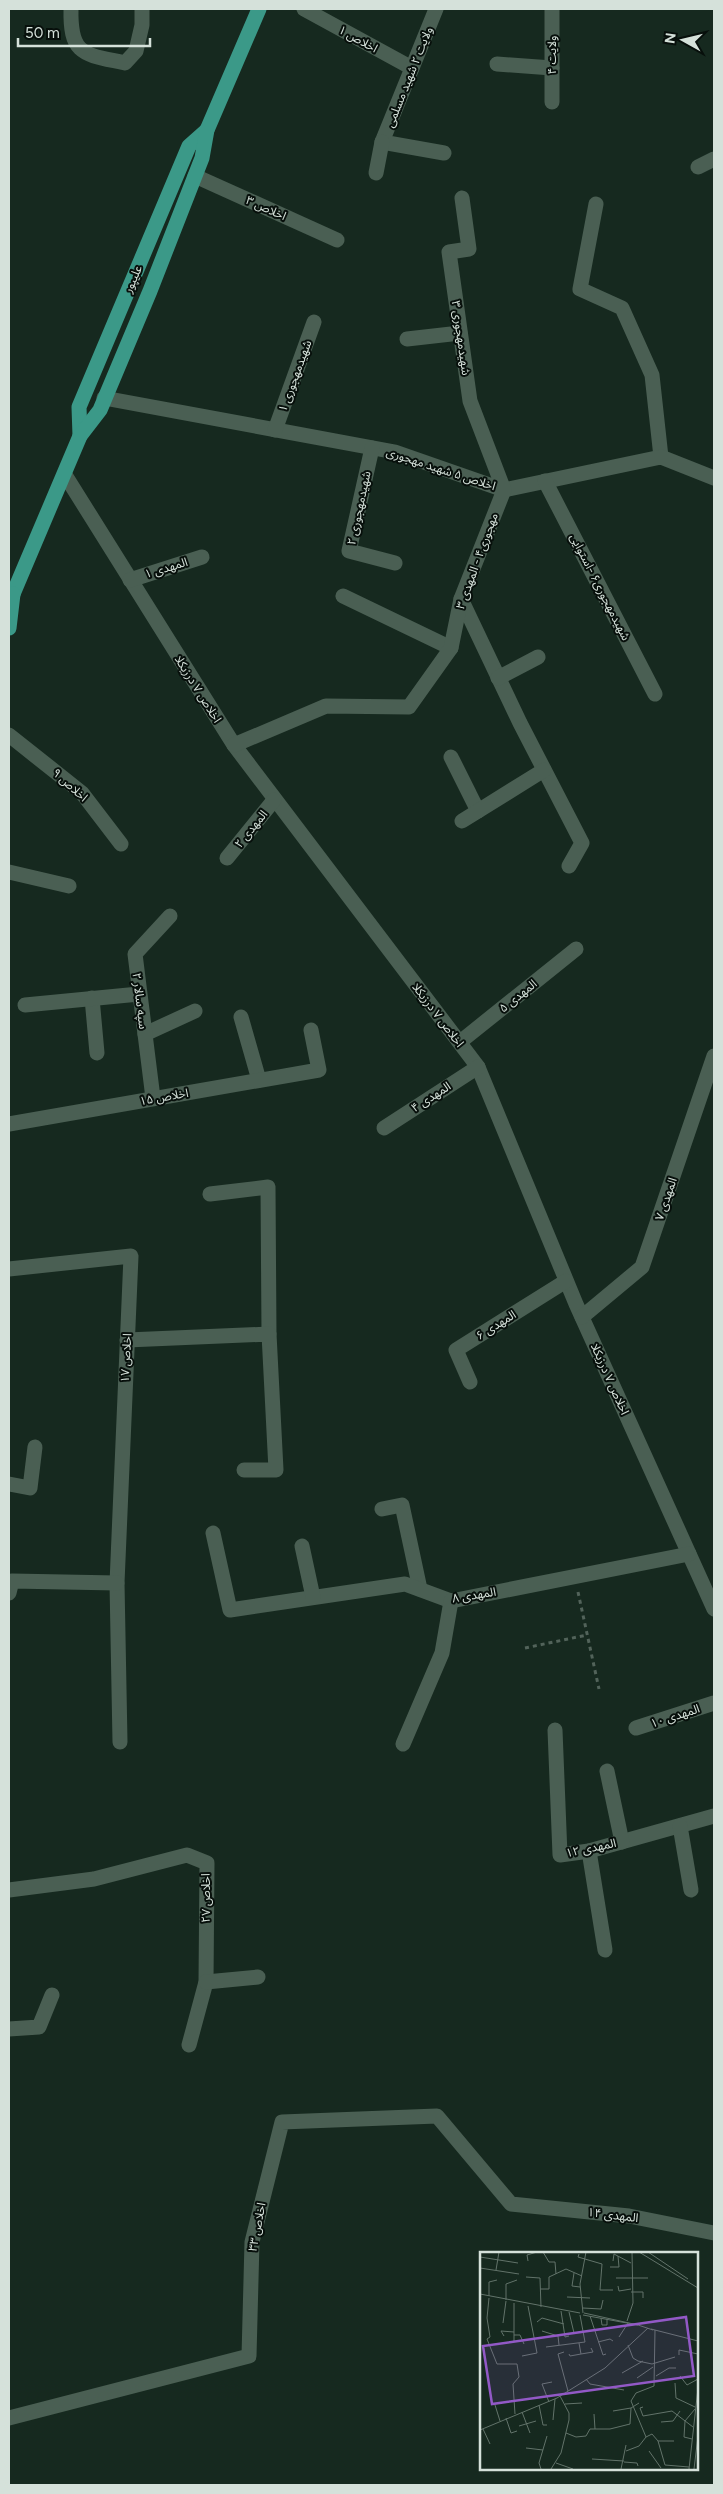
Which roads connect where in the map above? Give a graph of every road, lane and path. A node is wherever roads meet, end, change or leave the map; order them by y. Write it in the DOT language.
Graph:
graph roads {
  1 [pos="71,9"];
  2 [pos="142,9"];
  3 [pos="260,9"];
  4 [pos="304,9"];
  5 [pos="436,9"];
  6 [pos="552,9"];
  7 [pos="497,64"];
  8 [pos="412,68"];
  9 [pos="552,68"];
  10 [pos="552,102"];
  11 [pos="207,130"];
  12 [pos="382,142"];
  13 [pos="444,153"];
  14 [pos="714,159"];
  15 [pos="698,168"];
  16 [pos="376,173"];
  17 [pos="195,176"];
  18 [pos="462,198"];
  19 [pos="596,204"];
  20 [pos="337,240"];
  21 [pos="314,322"];
  22 [pos="460,333"];
  23 [pos="408,339"];
  24 [pos="104,398"];
  25 [pos="275,430"];
  26 [pos="80,436"];
  27 [pos="372,448"];
  28 [pos="660,457"];
  29 [pos="65,475"];
  30 [pos="714,478"];
  31 [pos="545,481"];
  32 [pos="504,490"];
  33 [pos="202,558"];
  34 [pos="395,563"];
  35 [pos="130,580"];
  36 [pos="11,596"];
  37 [pos="343,596"];
  38 [pos="461,599"];
  39 [pos="9,628"];
  40 [pos="451,648"];
  41 [pos="538,657"];
  42 [pos="498,678"];
  43 [pos="655,694"];
  44 [pos="9,734"];
  45 [pos="234,745"];
  46 [pos="451,757"];
  47 [pos="544,770"];
  48 [pos="274,800"];
  49 [pos="478,811"];
  50 [pos="462,821"];
  51 [pos="121,844"];
  52 [pos="227,858"];
  53 [pos="569,866"];
  54 [pos="9,872"];
  55 [pos="69,886"];
  56 [pos="170,916"];
  57 [pos="576,949"];
  58 [pos="139,994"];
  59 [pos="92,998"];
  60 [pos="25,1005"];
  61 [pos="195,1011"];
  62 [pos="241,1017"];
  63 [pos="311,1030"];
  64 [pos="144,1034"];
  65 [pos="460,1042"];
  66 [pos="97,1053"];
  67 [pos="714,1056"];
  68 [pos="478,1067"];
  69 [pos="711,1074"];
  70 [pos="259,1080"];
  71 [pos="153,1098"];
  72 [pos="9,1124"];
  73 [pos="384,1128"];
  74 [pos="210,1194"];
  75 [pos="9,1269"];
  76 [pos="566,1281"];
  77 [pos="582,1317"];
  78 [pos="269,1334"];
  79 [pos="127,1340"];
  80 [pos="470,1382"];
  81 [pos="35,1446"];
  82 [pos="244,1470"];
  83 [pos="9,1484"];
  84 [pos="382,1509"];
  85 [pos="213,1533"];
  86 [pos="302,1546"];
  87 [pos="689,1554"];
  88 [pos="574,1576"];
  89 [pos="116,1583"];
  90 [pos="420,1589"];
  91 [pos="9,1593"];
  92 [pos="313,1597"];
  93 [pos="450,1601"];
  94 [pos="714,1609"];
  95 [pos="587,1635"];
  96 [pos="525,1648"];
  97 [pos="599,1689"];
  98 [pos="714,1703"];
  99 [pos="636,1728"];
  100 [pos="555,1730"];
  101 [pos="120,1742"];
  102 [pos="403,1744"];
  103 [pos="607,1771"];
  104 [pos="714,1816"];
  105 [pos="680,1826"];
  106 [pos="622,1842"];
  107 [pos="589,1851"];
  108 [pos="9,1890"];
  109 [pos="691,1890"];
  110 [pos="605,1950"];
  111 [pos="258,1977"];
  112 [pos="206,1982"];
  113 [pos="52,1994"];
  114 [pos="9,2029"];
  115 [pos="190,2045"];
  116 [pos="511,2204"];
  117 [pos="714,2233"];
  118 [pos="9,2418"];
  1 -- 2 [label="street"];
  3 -- 11 [label="main road, علیپور"];
  4 -- 8 [label="street, اخلاص ۱"];
  5 -- 8 [label="street, ولایت ۲ شهید مسلمی"];
  6 -- 9 [label="street, ولایت ۴"];
  7 -- 9 [label="street"];
  8 -- 12 [label="street, ولایت ۲ شهید مسلمی"];
  9 -- 10 [label="street, ولایت ۴"];
  11 -- 17 [label="main road, علیپور"];
  11 -- 26 [label="main road, علیپور"];
  12 -- 13 [label="street, ولایت ۲ شهید مسلمی"];
  12 -- 16 [label="street"];
  14 -- 15 [label="street"];
  17 -- 20 [label="street, اخلاص ۳"];
  17 -- 24 [label="main road, علیپور"];
  18 -- 22 [label="street, شهیدمهجوری ۳"];
  19 -- 28 [label="street"];
  21 -- 25 [label="street, شهیدمهجوری ۱"];
  22 -- 23 [label="street"];
  22 -- 32 [label="street, شهیدمهجوری ۳"];
  24 -- 25 [label="street, اخلاص ۵ شهید مهجوری"];
  24 -- 26 [label="main road, علیپور"];
  25 -- 27 [label="street, اخلاص ۵ شهید مهجوری"];
  26 -- 29 [label="main road, علیپور"];
  27 -- 32 [label="street, اخلاص ۵ شهید مهجوری"];
  27 -- 34 [label="street, شهیدمهجوری ۲"];
  28 -- 30 [label="street"];
  28 -- 31 [label="street, اخلاص ۵ شهید مهجوری"];
  29 -- 35 [label="street, اخلاص ۷ درزیکلا"];
  29 -- 36 [label="main road, علیپور"];
  31 -- 32 [label="street, اخلاص ۵ شهید مهجوری"];
  31 -- 43 [label="street, شهیدمهجوری۶ -استوایی"];
  32 -- 38 [label="street, مهجوری۴ - المهدی ۳"];
  33 -- 35 [label="street, المهدی ۱"];
  35 -- 45 [label="street, اخلاص ۷ درزیکلا"];
  36 -- 39 [label="main road, علیپور"];
  37 -- 40 [label="street"];
  38 -- 40 [label="street, مهجوری۴ - المهدی ۳"];
  38 -- 42 [label="street"];
  40 -- 45 [label="street, مهجوری۴ - المهدی ۳"];
  41 -- 42 [label="street"];
  42 -- 47 [label="street"];
  44 -- 51 [label="street, اخلاص ۹"];
  45 -- 48 [label="street, اخلاص ۷ درزیکلا"];
  46 -- 49 [label="street"];
  47 -- 49 [label="street"];
  47 -- 53 [label="street"];
  48 -- 52 [label="street, المهدی ۲"];
  48 -- 65 [label="street, اخلاص ۷ درزیکلا"];
  49 -- 50 [label="street"];
  54 -- 55 [label="street"];
  56 -- 58 [label="street, سپه سالار ۲"];
  57 -- 65 [label="street, المهدی ۵"];
  58 -- 59 [label="street"];
  58 -- 64 [label="street, سپه سالار ۲"];
  59 -- 60 [label="street"];
  59 -- 66 [label="street"];
  61 -- 64 [label="street"];
  62 -- 70 [label="street"];
  63 -- 70 [label="street, اخلاص ۱۵"];
  64 -- 71 [label="street, سپه سالار ۲"];
  65 -- 68 [label="street, اخلاص ۷ درزیکلا"];
  67 -- 69 [label="street, المهدی ۷"];
  68 -- 73 [label="street, المهدی ۴"];
  68 -- 76 [label="street, اخلاص ۷ درزیکلا"];
  69 -- 77 [label="street, المهدی ۷"];
  70 -- 71 [label="street, اخلاص ۱۵"];
  71 -- 72 [label="street, اخلاص ۱۵"];
  74 -- 78 [label="street"];
  75 -- 79 [label="street, اخلاص ۱۷"];
  76 -- 77 [label="street, اخلاص ۷ درزیکلا"];
  76 -- 80 [label="street, المهدی ۶"];
  77 -- 87 [label="street, اخلاص ۷ درزیکلا"];
  78 -- 79 [label="street"];
  78 -- 82 [label="street"];
  79 -- 89 [label="street, اخلاص ۱۷"];
  81 -- 83 [label="street"];
  84 -- 90 [label="street"];
  85 -- 92 [label="street, المهدی ۸"];
  86 -- 92 [label="street"];
  87 -- 88 [label="street, المهدی ۸"];
  87 -- 94 [label="street, اخلاص ۷ درزیکلا"];
  88 -- 93 [label="street, المهدی ۸"];
  88 -- 95 [label="path"];
  89 -- 91 [label="street"];
  89 -- 101 [label="street, اخلاص ۱۷"];
  90 -- 92 [label="street, المهدی ۸"];
  90 -- 93 [label="street, المهدی ۸"];
  93 -- 102 [label="street"];
  95 -- 96 [label="path"];
  95 -- 97 [label="path"];
  98 -- 99 [label="street, المهدی ۱۰"];
  100 -- 107 [label="street, المهدی ۱۲"];
  103 -- 106 [label="street"];
  104 -- 105 [label="street, المهدی ۱۲"];
  105 -- 106 [label="street, المهدی ۱۲"];
  105 -- 109 [label="street"];
  106 -- 107 [label="street, المهدی ۱۲"];
  107 -- 110 [label="street"];
  108 -- 112 [label="street, اخلاص ۲۷"];
  111 -- 112 [label="street"];
  112 -- 115 [label="street, اخلاص ۲۷"];
  113 -- 114 [label="street"];
  116 -- 117 [label="street, المهدی ۱۴"];
  116 -- 118 [label="street, اخلاص ۳۳"];
}
